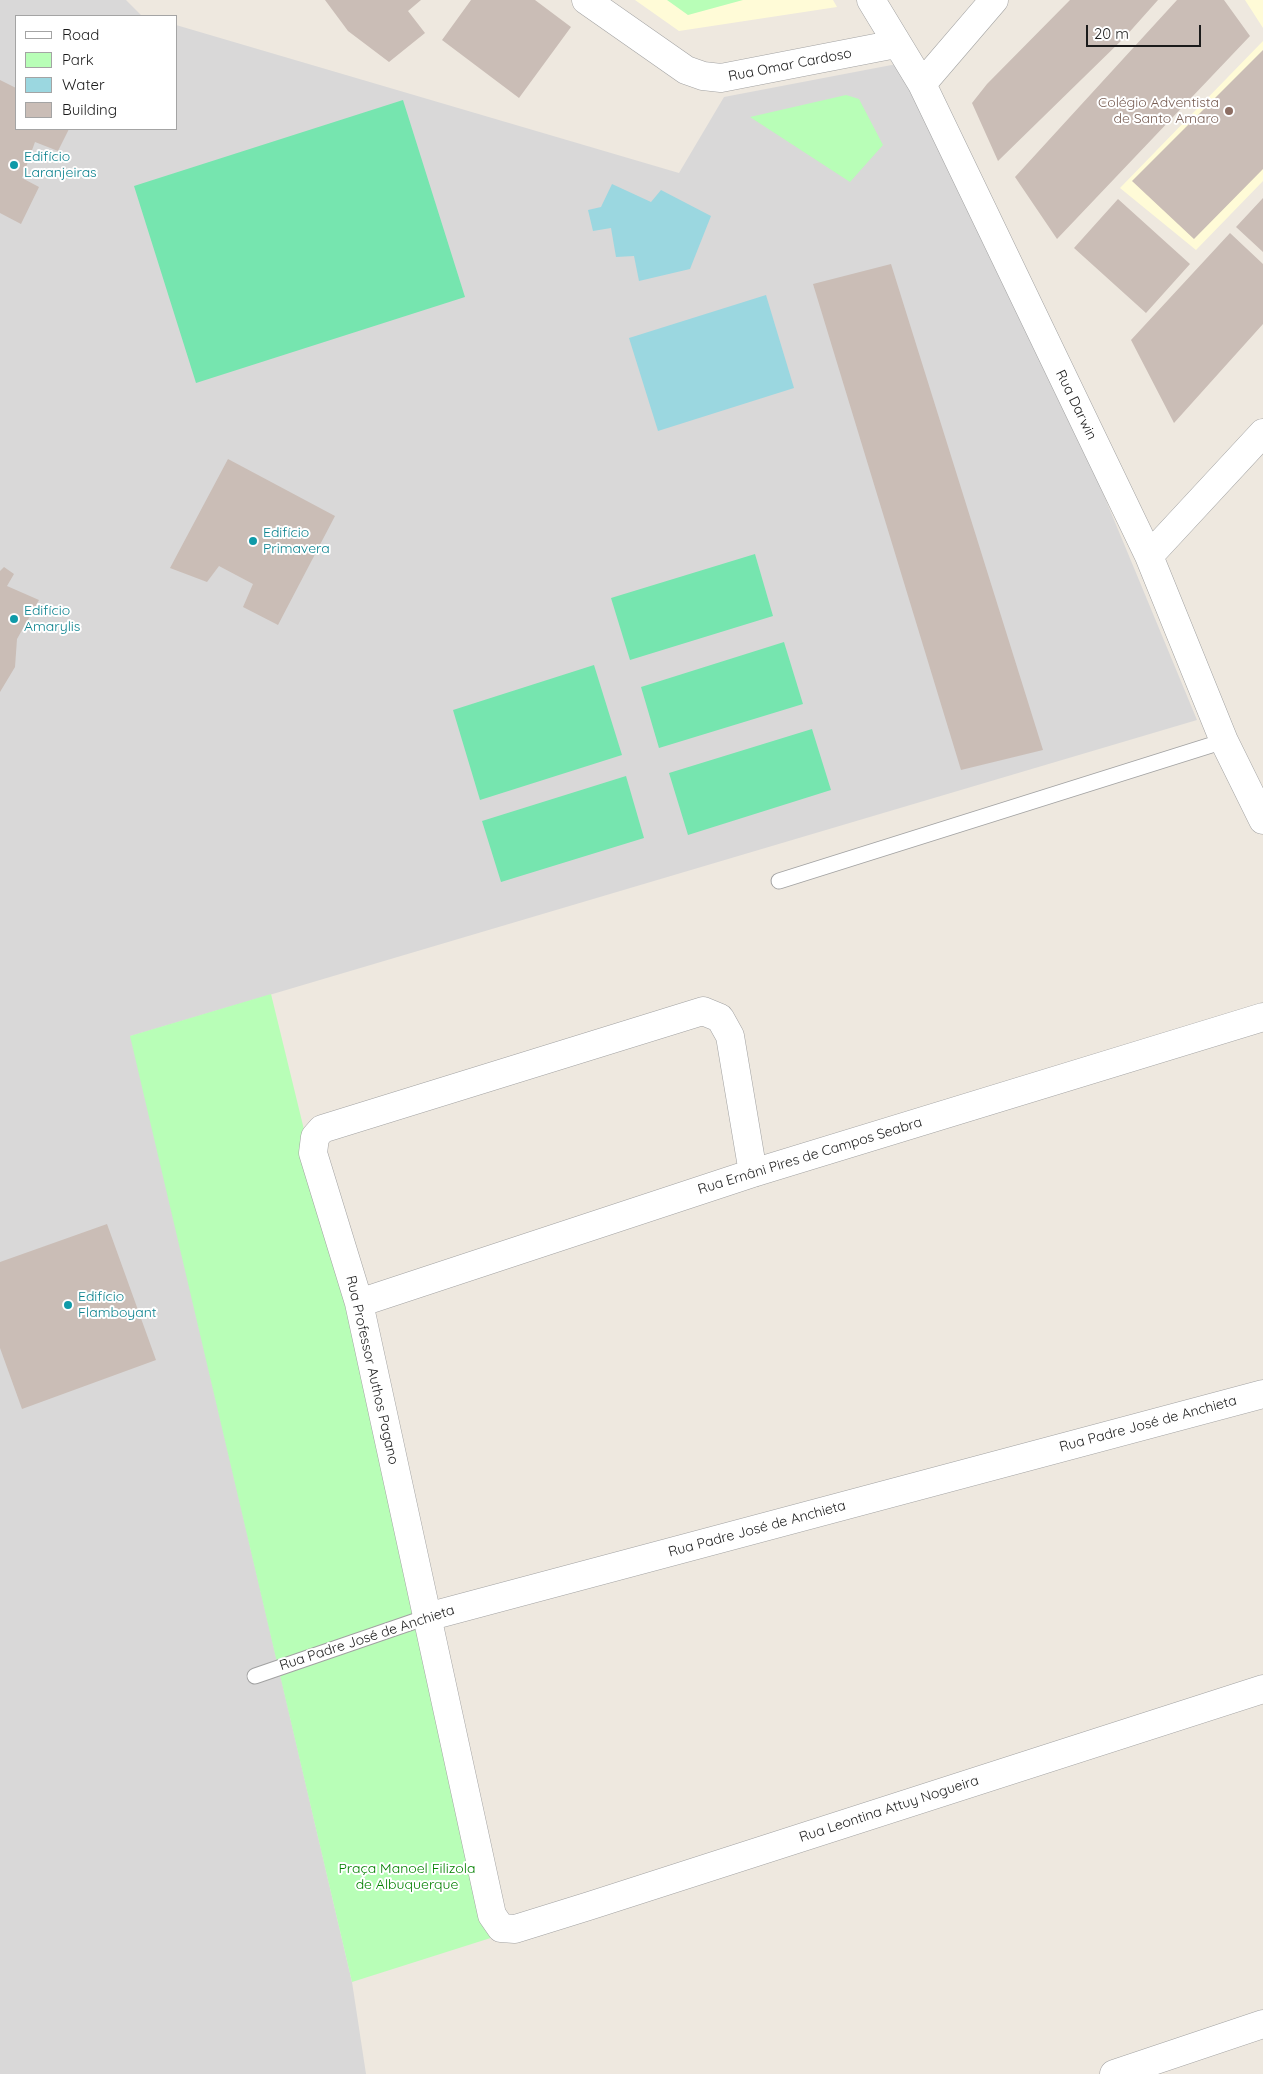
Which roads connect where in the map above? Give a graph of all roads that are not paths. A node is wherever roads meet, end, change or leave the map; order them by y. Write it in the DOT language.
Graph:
graph roads {
  1 [pos="586,0"];
  2 [pos="871,0"];
  3 [pos="994,0"];
  4 [pos="896,44"];
  5 [pos="922,84"];
  6 [pos="1263,433"];
  7 [pos="1149,556"];
  8 [pos="1224,741"];
  9 [pos="1263,820"];
  10 [pos="779,881"];
  11 [pos="1263,1017"];
  12 [pos="753,1173"];
  13 [pos="359,1303"];
  14 [pos="1263,1394"];
  15 [pos="426,1616"];
  16 [pos="255,1676"];
  17 [pos="1263,1688"];
  18 [pos="515,1929"];
  19 [pos="1263,2024"];
  20 [pos="1114,2074"];
  1 -- 4 [label="street, Rua Omar Cardoso"];
  2 -- 4 [label="street, Rua Darwin"];
  3 -- 5 [label="street"];
  4 -- 5 [label="street, Rua Darwin"];
  5 -- 7 [label="street, Rua Darwin"];
  6 -- 7 [label="street"];
  7 -- 8 [label="street, Rua Darwin"];
  8 -- 9 [label="street, Rua Darwin"];
  8 -- 10 [label="lane"];
  11 -- 12 [label="street, Rua Ernâni Pires de Campos Seabra"];
  12 -- 13 [label="street, Rua Ernâni Pires de Campos Seabra"];
  12 -- 13 [label="street, Rua Professor Authos Pagano"];
  13 -- 15 [label="street, Rua Professor Authos Pagano"];
  14 -- 15 [label="street, Rua Padre José de Anchieta"];
  15 -- 16 [label="lane, Rua Padre José de Anchieta"];
  15 -- 18 [label="street, Rua Professor Authos Pagano"];
  17 -- 18 [label="street, Rua Leontina Attuy Nogueira"];
  19 -- 20 [label="street"];
}
